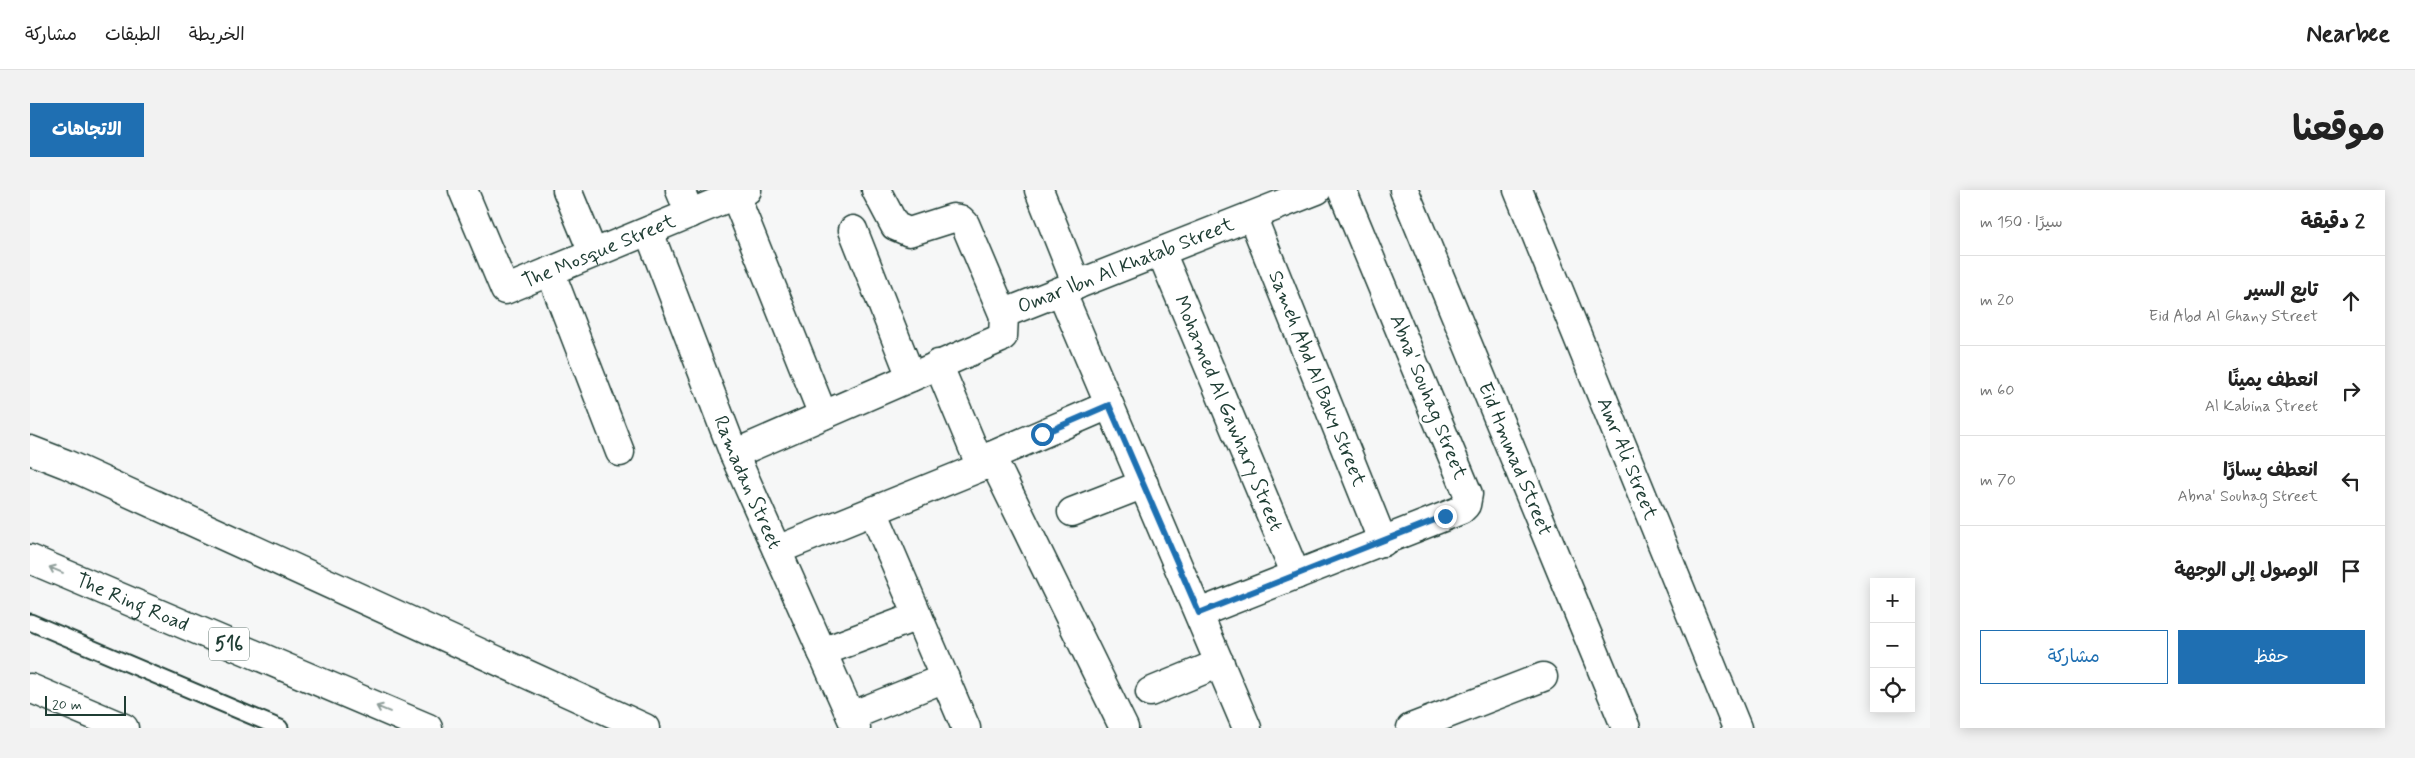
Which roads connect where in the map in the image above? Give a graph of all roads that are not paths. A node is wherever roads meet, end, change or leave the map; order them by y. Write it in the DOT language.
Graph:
graph roads {
  1 [pos="464,190"];
  2 [pos="567,190"];
  3 [pos="876,190"];
  4 [pos="1317,190"];
  5 [pos="1342,190"];
  6 [pos="1404,190"];
  7 [pos="1518,190"];
  8 [pos="1041,191"];
  9 [pos="741,192"];
  10 [pos="685,202"];
  11 [pos="1252,216"];
  12 [pos="853,230"];
  13 [pos="649,232"];
  14 [pos="1161,252"];
  15 [pos="593,253"];
  16 [pos="550,271"];
  17 [pos="1069,288"];
  18 [pos="1004,316"];
  19 [pos="938,364"];
  20 [pos="910,377"];
  21 [pos="1109,405"];
  22 [pos="823,415"];
  23 [pos="30,450"];
  24 [pos="620,452"];
  25 [pos="734,454"];
  26 [pos="986,462"];
  27 [pos="1144,484"];
  28 [pos="873,511"];
  29 [pos="1072,512"];
  30 [pos="1383,542"];
  31 [pos="777,550"];
  32 [pos="30,559"];
  33 [pos="1296,575"];
  34 [pos="1199,613"];
  35 [pos="918,616"];
  36 [pos="30,622"];
  37 [pos="822,652"];
  38 [pos="1220,663"];
  39 [pos="1543,676"];
  40 [pos="945,678"];
  41 [pos="30,688"];
  42 [pos="1150,692"];
  43 [pos="853,722"];
  44 [pos="124,728"];
  45 [pos="280,728"];
  46 [pos="428,728"];
  47 [pos="645,728"];
  48 [pos="966,728"];
  49 [pos="1124,728"];
  50 [pos="1247,728"];
  51 [pos="1411,728"];
  52 [pos="1626,728"];
  53 [pos="1737,728"];
  1 -- 16 [label="main road, The Mosque Street"];
  2 -- 15 [label="main road"];
  3 -- 18 [label="main road"];
  4 -- 11 [label="main road, Omar Ibn Al Khatab Street"];
  5 -- 30 [label="main road, Abna' Souhag Street"];
  6 -- 52 [label="main road, Eid Hmmad Street"];
  7 -- 53 [label="main road, Amr Ali Street"];
  8 -- 17 [label="main road"];
  9 -- 10 [label="main road, The Mosque Street"];
  9 -- 22 [label="main road"];
  10 -- 13 [label="main road, The Mosque Street"];
  11 -- 14 [label="main road, Omar Ibn Al Khatab Street"];
  11 -- 30 [label="main road, Sameh Abd Al Baky Street"];
  12 -- 20 [label="main road"];
  13 -- 15 [label="main road, The Mosque Street"];
  13 -- 25 [label="main road, Ramadan Street"];
  14 -- 17 [label="main road, Omar Ibn Al Khatab Street"];
  14 -- 33 [label="main road, Mohamed Al Gawhary Street"];
  15 -- 16 [label="main road, The Mosque Street"];
  16 -- 24 [label="main road"];
  17 -- 18 [label="main road, Omar Ibn Al Khatab Street"];
  17 -- 21 [label="main road"];
  18 -- 19 [label="main road, Omar Ibn Al Khatab Street"];
  19 -- 20 [label="main road, Omar Ibn Al Khatab Street"];
  19 -- 26 [label="main road"];
  20 -- 22 [label="main road, Omar Ibn Al Khatab Street"];
  21 -- 26 [label="main road"];
  21 -- 27 [label="main road"];
  22 -- 25 [label="main road, Omar Ibn Al Khatab Street"];
  23 -- 47 [label="main road"];
  25 -- 31 [label="main road, Ramadan Street"];
  26 -- 28 [label="main road"];
  26 -- 49 [label="main road"];
  27 -- 29 [label="main road"];
  27 -- 34 [label="main road"];
  28 -- 31 [label="main road"];
  28 -- 35 [label="main road"];
  30 -- 33 [label="main road, Abna' Souhag Street"];
  31 -- 37 [label="main road, Ramadan Street"];
  46 -- 32 [label="main road, The Ring Road / 516, one-way"];
  33 -- 34 [label="main road, Abna' Souhag Street"];
  34 -- 38 [label="main road"];
  35 -- 37 [label="main road"];
  35 -- 40 [label="main road"];
  36 -- 45 [label="lane"];
  37 -- 43 [label="main road, Ramadan Street"];
  38 -- 42 [label="main road"];
  38 -- 50 [label="main road"];
  39 -- 51 [label="main road"];
  40 -- 43 [label="main road"];
  40 -- 48 [label="main road"];
  41 -- 44 [label="main road"];
}
